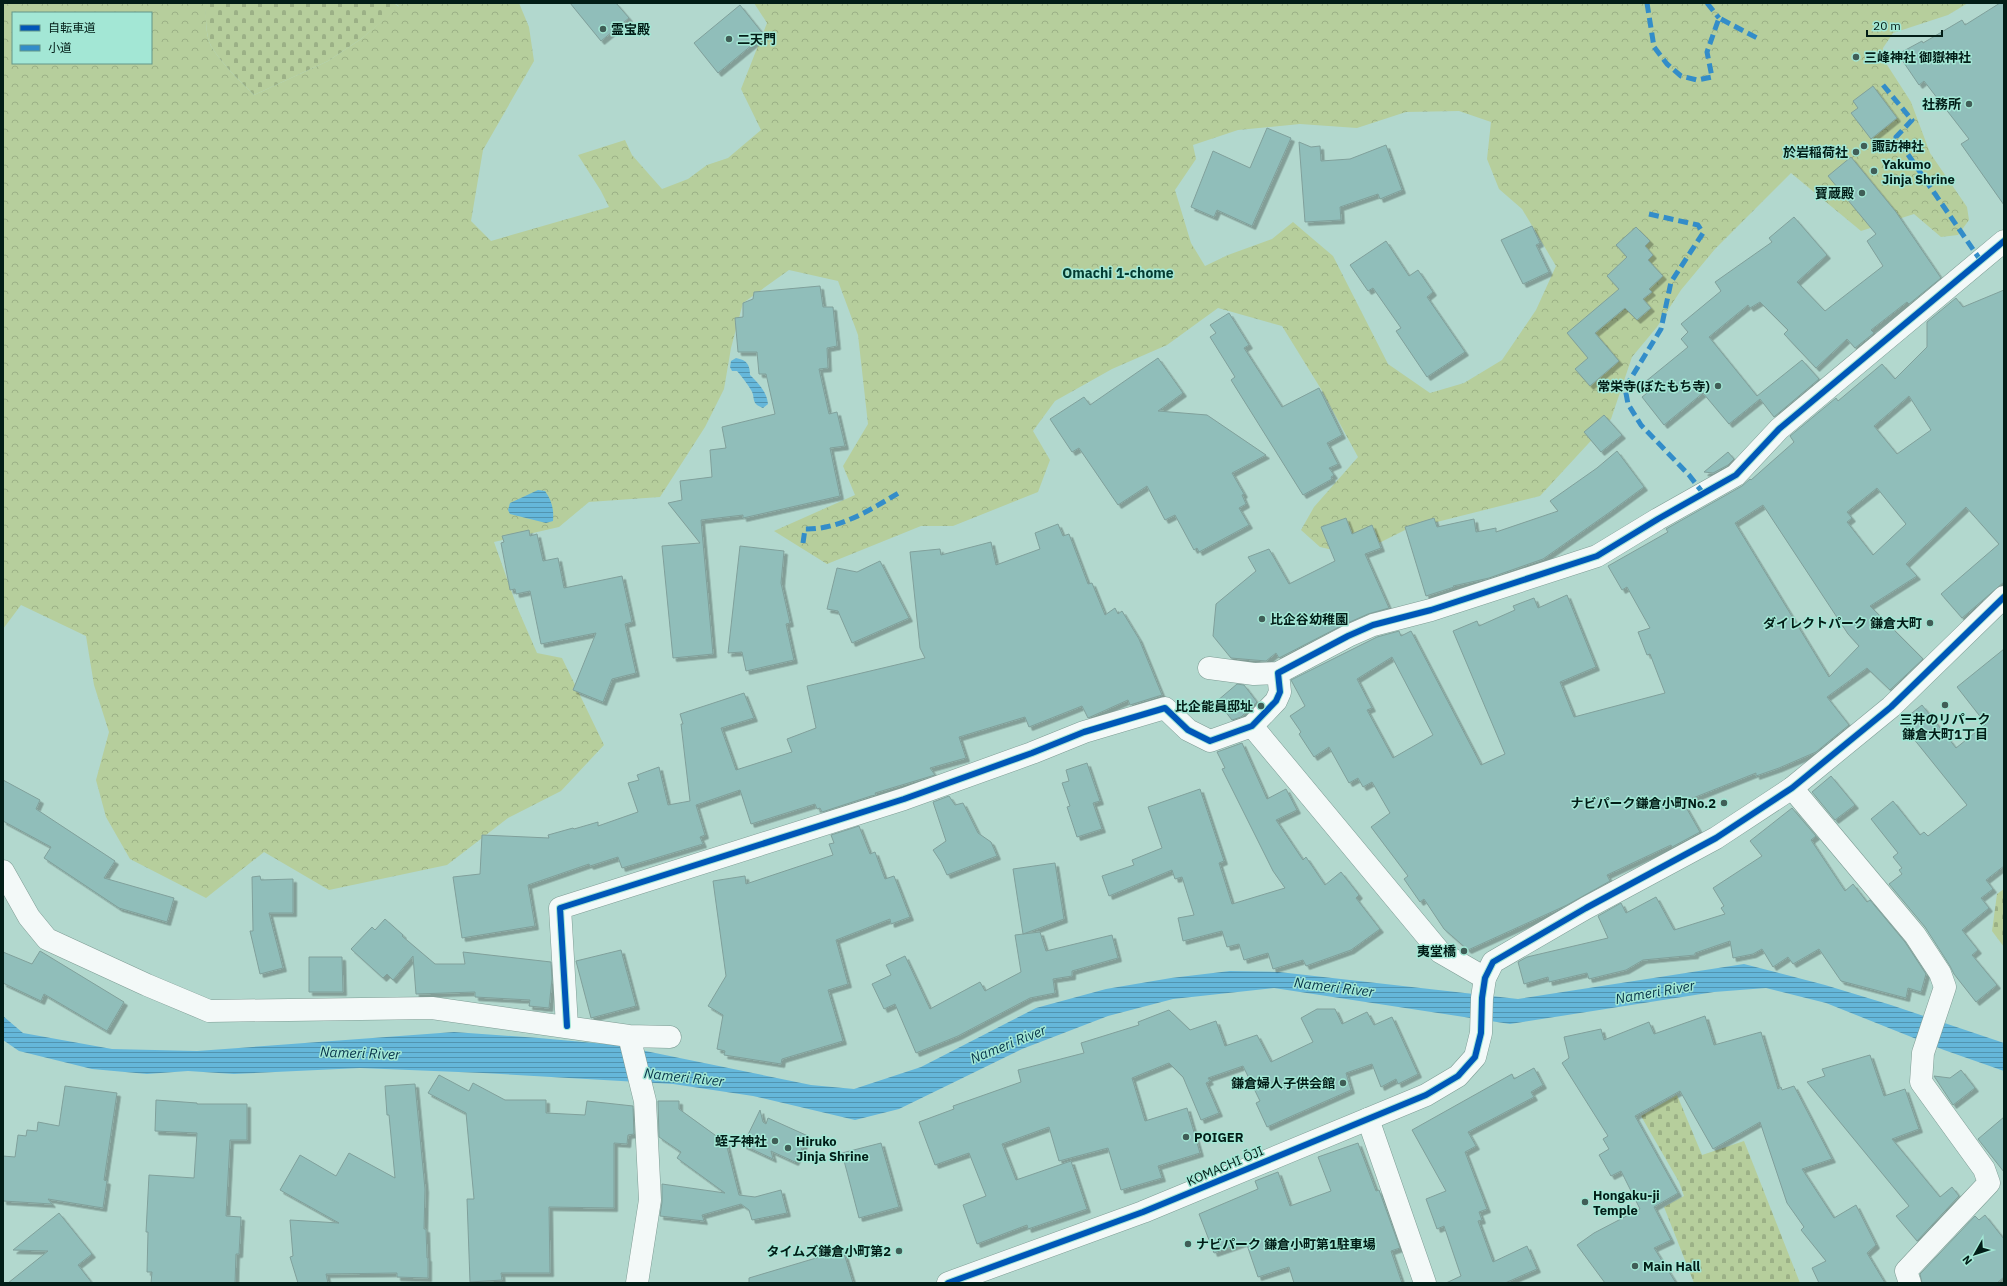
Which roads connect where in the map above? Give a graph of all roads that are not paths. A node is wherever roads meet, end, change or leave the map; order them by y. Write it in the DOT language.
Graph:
graph roads {
  1 [pos="2004,241"];
  2 [pos="2004,598"];
  3 [pos="1209,668"];
  4 [pos="1278,673"];
  5 [pos="1252,726"];
  6 [pos="1792,788"];
  7 [pos="3,871"];
  8 [pos="1484,988"];
  9 [pos="567,1026"];
  10 [pos="629,1036"];
  11 [pos="670,1037"];
  12 [pos="1368,1119"];
  13 [pos="637,1283"];
  14 [pos="948,1283"];
  15 [pos="1425,1283"];
  16 [pos="1910,1283"];
  1 -- 4 [label="street"];
  2 -- 6 [label="street"];
  3 -- 4 [label="street"];
  4 -- 5 [label="street"];
  5 -- 8 [label="street"];
  5 -- 9 [label="street"];
  6 -- 8 [label="street"];
  6 -- 16 [label="street"];
  7 -- 9 [label="street"];
  8 -- 12 [label="street, KOMACHI ŌJI"];
  9 -- 10 [label="street"];
  10 -- 11 [label="street"];
  10 -- 13 [label="street"];
  12 -- 14 [label="street, KOMACHI ŌJI"];
  12 -- 15 [label="street"];
}
